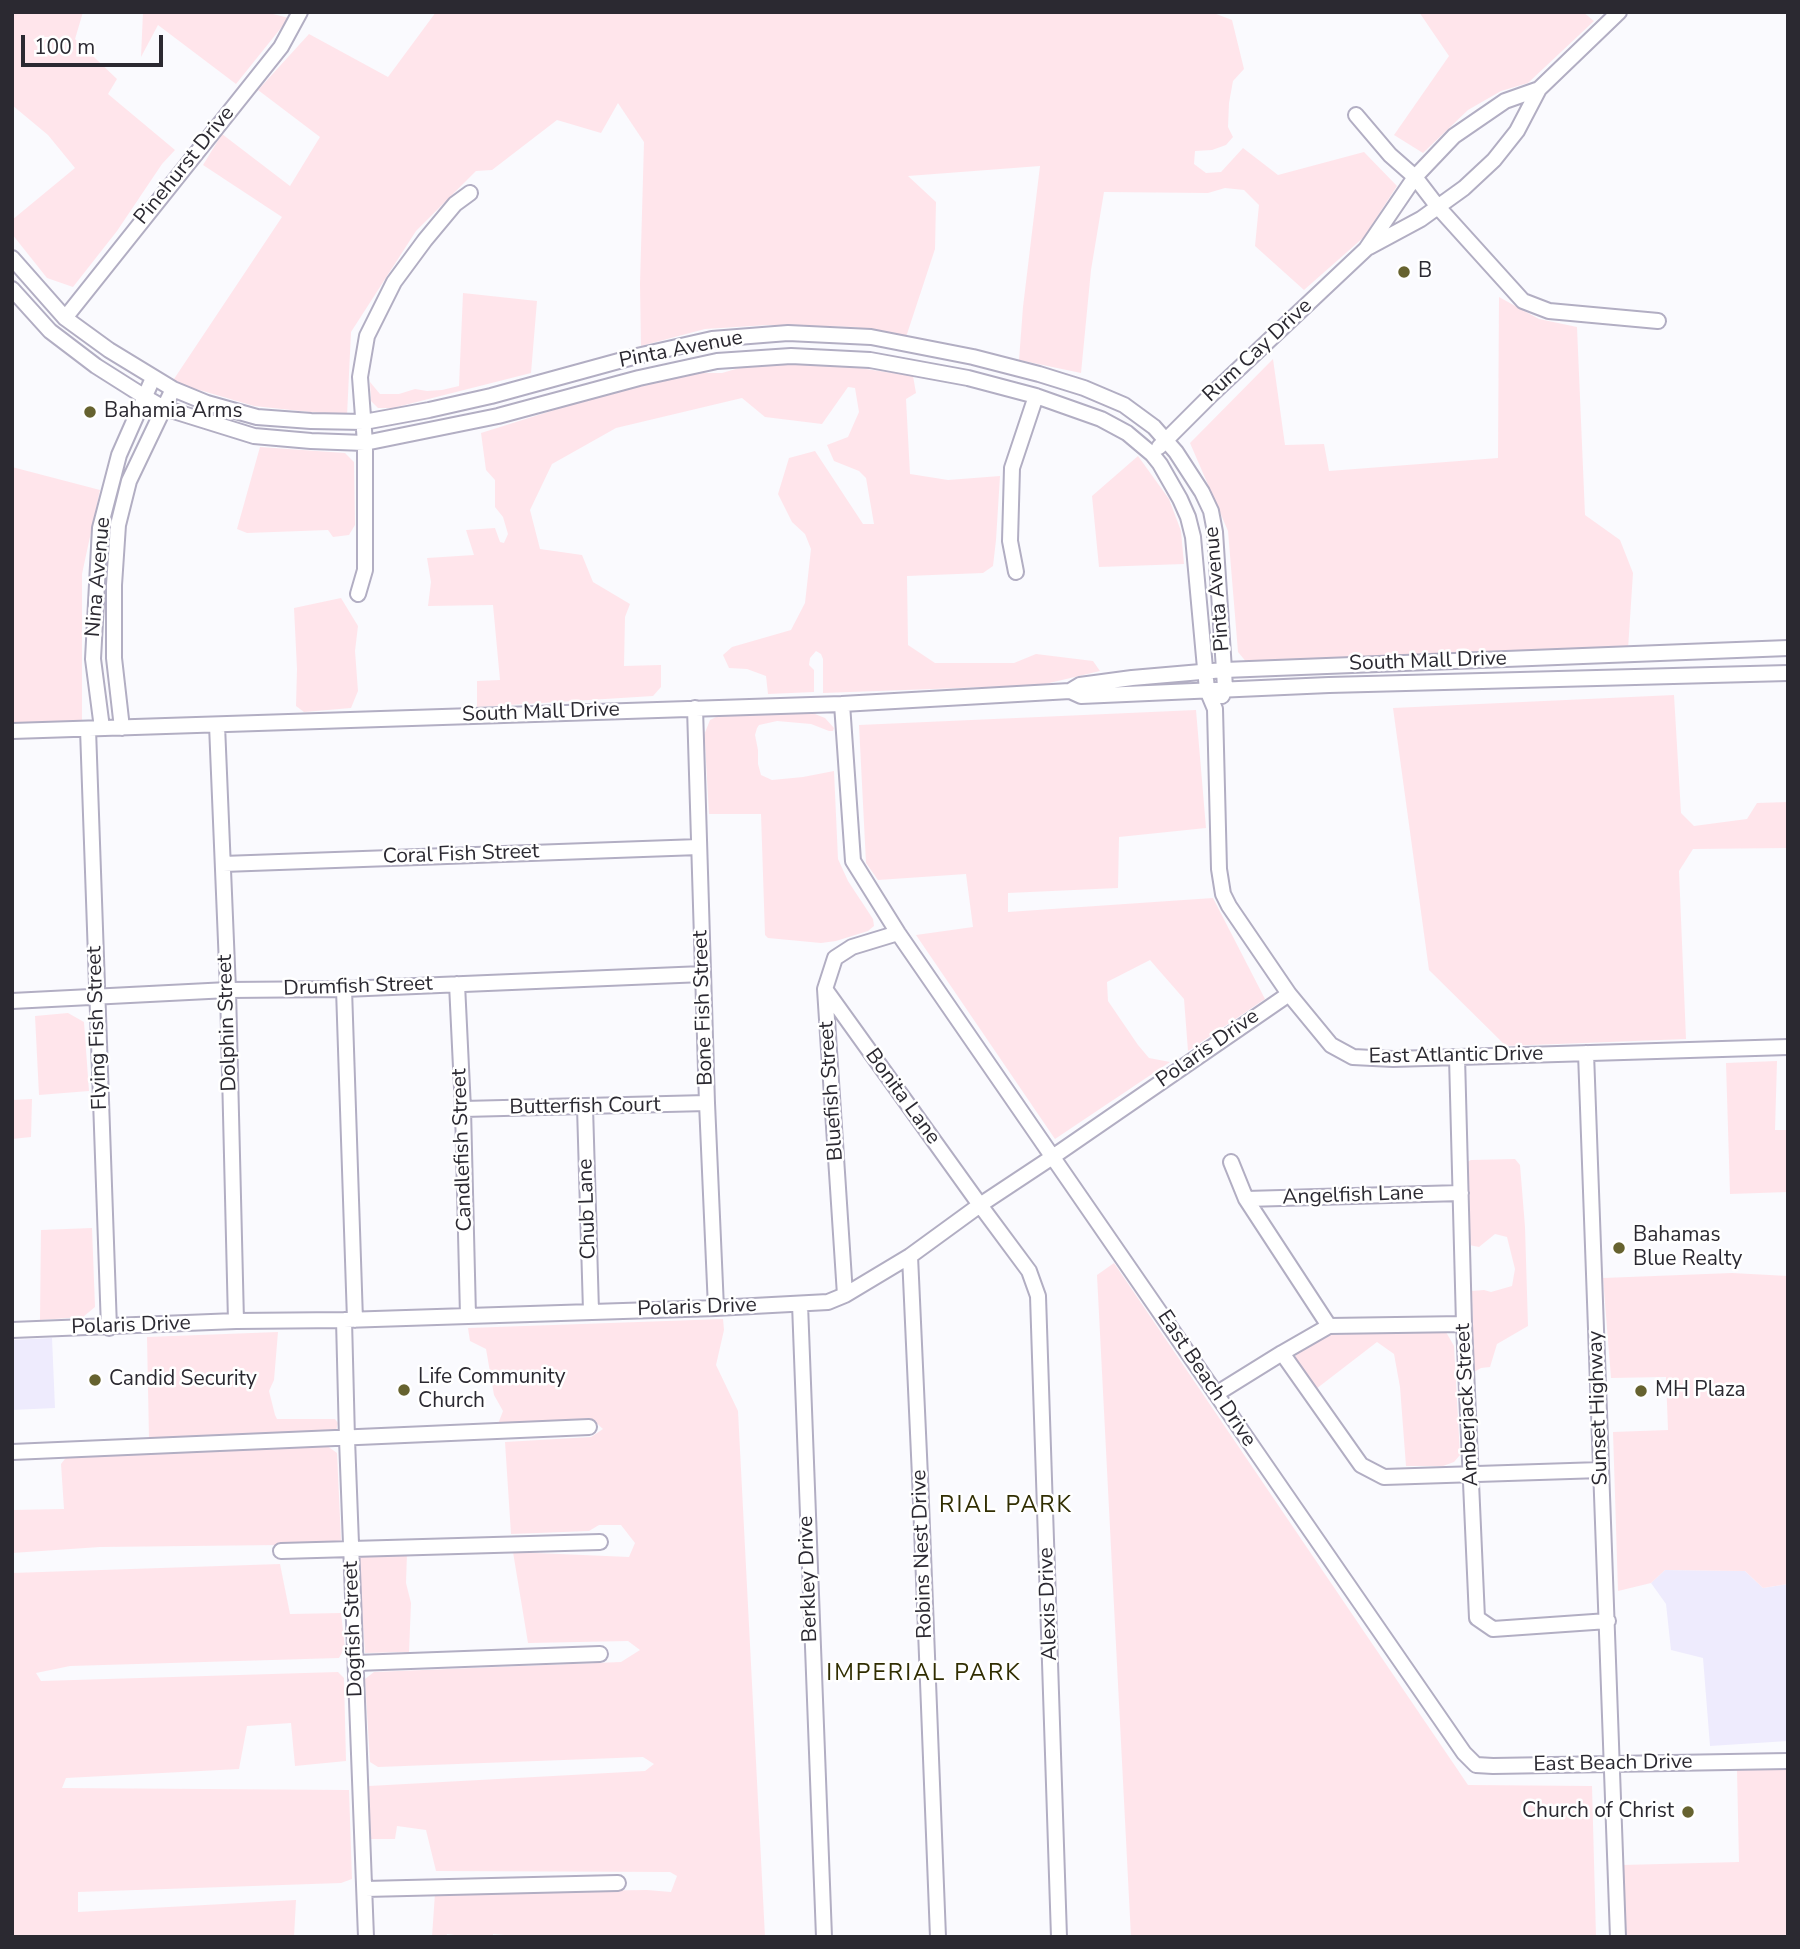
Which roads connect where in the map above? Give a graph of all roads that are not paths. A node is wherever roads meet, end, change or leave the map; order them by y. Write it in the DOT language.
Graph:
graph roads {
  1 [pos="300,12"];
  2 [pos="1619,12"];
  3 [pos="1539,89"];
  4 [pos="1356,115"];
  5 [pos="1415,177"];
  6 [pos="470,193"];
  7 [pos="1438,207"];
  8 [pos="1366,249"];
  9 [pos="12,258"];
  10 [pos="12,289"];
  11 [pos="65,318"];
  12 [pos="1658,321"];
  13 [pos="712,339"];
  14 [pos="717,361"];
  15 [pos="153,378"];
  16 [pos="173,389"];
  17 [pos="1036,396"];
  18 [pos="145,397"];
  19 [pos="164,408"];
  20 [pos="363,422"];
  21 [pos="1166,440"];
  22 [pos="365,443"];
  23 [pos="1152,454"];
  24 [pos="119,455"];
  25 [pos="137,462"];
  26 [pos="1016,572"];
  27 [pos="358,594"];
  28 [pos="1788,648"];
  29 [pos="114,658"];
  30 [pos="93,659"];
  31 [pos="1328,666"];
  32 [pos="1224,670"];
  33 [pos="1205,671"];
  34 [pos="1788,673"];
  35 [pos="1329,685"];
  36 [pos="1225,689"];
  37 [pos="1207,690"];
  38 [pos="1070,691"];
  39 [pos="842,704"];
  40 [pos="695,708"];
  41 [pos="1215,709"];
  42 [pos="217,725"];
  43 [pos="95,728"];
  44 [pos="122,728"];
  45 [pos="12,731"];
  46 [pos="699,847"];
  47 [pos="223,864"];
  48 [pos="898,933"];
  49 [pos="703,974"];
  50 [pos="457,984"];
  51 [pos="344,989"];
  52 [pos="825,989"];
  53 [pos="228,990"];
  54 [pos="1289,994"];
  55 [pos="97,996"];
  56 [pos="12,1001"];
  57 [pos="1788,1047"];
  58 [pos="1586,1053"];
  59 [pos="1457,1057"];
  60 [pos="707,1103"];
  61 [pos="585,1107"];
  62 [pos="463,1109"];
  63 [pos="1054,1156"];
  64 [pos="1231,1162"];
  65 [pos="1461,1193"];
  66 [pos="1246,1199"];
  67 [pos="980,1205"];
  68 [pos="910,1256"];
  69 [pos="845,1294"];
  70 [pos="800,1304"];
  71 [pos="716,1308"];
  72 [pos="591,1311"];
  73 [pos="468,1316"];
  74 [pos="350,1320"];
  75 [pos="236,1321"];
  76 [pos="1464,1324"];
  77 [pos="1329,1326"];
  78 [pos="109,1328"];
  79 [pos="12,1330"];
  80 [pos="1282,1353"];
  81 [pos="1216,1394"];
  82 [pos="589,1427"];
  83 [pos="347,1439"];
  84 [pos="12,1451"];
  85 [pos="1601,1470"];
  86 [pos="1472,1474"];
  87 [pos="600,1542"];
  88 [pos="351,1549"];
  89 [pos="281,1551"];
  90 [pos="1608,1621"];
  91 [pos="600,1654"];
  92 [pos="356,1662"];
  93 [pos="1788,1761"];
  94 [pos="1611,1764"];
  95 [pos="618,1883"];
  96 [pos="365,1889"];
  97 [pos="366,1937"];
  98 [pos="824,1937"];
  99 [pos="938,1937"];
  100 [pos="1059,1937"];
  101 [pos="1618,1937"];
  1 -- 11 [label="street, Pinehurst Drive"];
  2 -- 3 [label="street, Rum Cay Drive"];
  3 -- 5 [label="street, Rum Cay Drive"];
  3 -- 7 [label="street, Rum Cay Drive"];
  4 -- 5 [label="street"];
  5 -- 7 [label="street"];
  5 -- 8 [label="street, Rum Cay Drive"];
  6 -- 20 [label="street"];
  7 -- 8 [label="street, Rum Cay Drive"];
  7 -- 12 [label="street"];
  8 -- 21 [label="street, Rum Cay Drive"];
  9 -- 11 [label="street, Pinta Avenue"];
  10 -- 18 [label="street, Pinta Avenue"];
  11 -- 15 [label="street, Pinta Avenue"];
  13 -- 14 [label="street"];
  13 -- 20 [label="street, Pinta Avenue"];
  13 -- 21 [label="street, Pinta Avenue"];
  14 -- 17 [label="street, Pinta Avenue"];
  14 -- 22 [label="street, Pinta Avenue"];
  15 -- 16 [label="street, Pinta Avenue"];
  15 -- 18 [label="street, Nina Avenue"];
  16 -- 19 [label="street, Nina Avenue"];
  16 -- 20 [label="street, Pinta Avenue"];
  17 -- 23 [label="street, Pinta Avenue"];
  17 -- 26 [label="street"];
  18 -- 19 [label="street, Pinta Avenue"];
  18 -- 24 [label="street, Nina Avenue"];
  19 -- 22 [label="street, Pinta Avenue"];
  19 -- 25 [label="street, Nina Avenue"];
  20 -- 22 [label="street"];
  21 -- 23 [label="street, Rum Cay Drive"];
  21 -- 32 [label="street, Pinta Avenue"];
  22 -- 27 [label="street"];
  23 -- 33 [label="street, Pinta Avenue"];
  24 -- 25 [label="street"];
  24 -- 30 [label="street, Nina Avenue"];
  25 -- 29 [label="street, Nina Avenue"];
  28 -- 31 [label="street, South Mall Drive"];
  29 -- 30 [label="street, Nina Avenue"];
  29 -- 44 [label="street, Nina Avenue"];
  30 -- 43 [label="street, Nina Avenue"];
  31 -- 32 [label="street, South Mall Drive"];
  31 -- 35 [label="street"];
  32 -- 33 [label="street, South Mall Drive"];
  32 -- 36 [label="street, Pinta Avenue"];
  33 -- 37 [label="street, Pinta Avenue"];
  33 -- 38 [label="street, South Mall Drive"];
  34 -- 35 [label="street, South Mall Drive"];
  35 -- 36 [label="street, South Mall Drive"];
  36 -- 37 [label="street, South Mall Drive"];
  36 -- 41 [label="street, East Atlantic Drive"];
  37 -- 38 [label="street, South Mall Drive"];
  37 -- 41 [label="street, East Atlantic Drive"];
  38 -- 39 [label="street, South Mall Drive"];
  39 -- 40 [label="street, South Mall Drive"];
  39 -- 48 [label="street, East Beach Drive"];
  40 -- 42 [label="street, South Mall Drive"];
  40 -- 46 [label="street, Bone Fish Street"];
  41 -- 54 [label="street, East Atlantic Drive"];
  42 -- 44 [label="street, South Mall Drive"];
  42 -- 47 [label="street, Dolphin Street"];
  43 -- 44 [label="street, South Mall Drive"];
  43 -- 45 [label="street, South Mall Drive"];
  43 -- 55 [label="street, Flying Fish Street"];
  46 -- 47 [label="street, Coral Fish Street"];
  46 -- 49 [label="street, Bone Fish Street"];
  47 -- 53 [label="street, Dolphin Street"];
  48 -- 52 [label="street, Bluefish Street"];
  48 -- 63 [label="street, East Beach Drive"];
  49 -- 50 [label="street, Drumfish Street"];
  49 -- 60 [label="street, Bone Fish Street"];
  50 -- 51 [label="street, Drumfish Street"];
  50 -- 62 [label="street, Candlefish Street"];
  51 -- 53 [label="street, Drumfish Street"];
  51 -- 74 [label="street, Dogfish Street"];
  52 -- 67 [label="street, Bonita Lane"];
  52 -- 69 [label="street, Bluefish Street"];
  53 -- 55 [label="street, Drumfish Street"];
  53 -- 75 [label="street, Dolphin Street"];
  54 -- 59 [label="street, East Atlantic Drive"];
  54 -- 63 [label="street, Polaris Drive"];
  55 -- 56 [label="street, Drumfish Street"];
  55 -- 78 [label="street, Flying Fish Street"];
  57 -- 58 [label="street, East Atlantic Drive"];
  58 -- 59 [label="street, East Atlantic Drive"];
  58 -- 85 [label="street, Sunset Highway"];
  59 -- 65 [label="street, Amberjack Street"];
  60 -- 61 [label="street, Butterfish Court"];
  60 -- 71 [label="street, Bone Fish Street"];
  61 -- 62 [label="street, Butterfish Court"];
  61 -- 72 [label="street, Chub Lane"];
  62 -- 73 [label="street, Candlefish Street"];
  63 -- 67 [label="street, Polaris Drive"];
  63 -- 81 [label="street, East Beach Drive"];
  64 -- 66 [label="street, Angelfish Lane"];
  65 -- 66 [label="street, Angelfish Lane"];
  65 -- 76 [label="street, Amberjack Street"];
  66 -- 77 [label="street, Angelfish Lane"];
  67 -- 68 [label="street, Polaris Drive"];
  67 -- 100 [label="street, Alexis Drive"];
  68 -- 69 [label="street, Polaris Drive"];
  68 -- 99 [label="street, Robins Nest Drive"];
  69 -- 70 [label="street, Polaris Drive"];
  70 -- 71 [label="street, Polaris Drive"];
  70 -- 98 [label="street, Berkley Drive"];
  71 -- 72 [label="street, Polaris Drive"];
  72 -- 73 [label="street, Polaris Drive"];
  73 -- 74 [label="street, Polaris Drive"];
  74 -- 75 [label="street, Polaris Drive"];
  74 -- 83 [label="street, Dogfish Street"];
  75 -- 78 [label="street, Polaris Drive"];
  76 -- 77 [label="street"];
  76 -- 86 [label="street, Amberjack Street"];
  77 -- 80 [label="street"];
  78 -- 79 [label="street, Polaris Drive"];
  80 -- 81 [label="street"];
  80 -- 86 [label="street"];
  81 -- 94 [label="street, East Beach Drive"];
  82 -- 83 [label="street"];
  83 -- 84 [label="street"];
  83 -- 88 [label="street, Dogfish Street"];
  85 -- 86 [label="street"];
  85 -- 90 [label="street, Sunset Highway"];
  86 -- 90 [label="street, Amberjack Street"];
  87 -- 88 [label="street"];
  88 -- 89 [label="street"];
  88 -- 92 [label="street, Dogfish Street"];
  90 -- 94 [label="street, Sunset Highway"];
  91 -- 92 [label="street"];
  92 -- 96 [label="street, Dogfish Street"];
  93 -- 94 [label="street, East Beach Drive"];
  94 -- 101 [label="street, Sunset Highway"];
  95 -- 96 [label="street"];
  96 -- 97 [label="street, Dogfish Street"];
}
